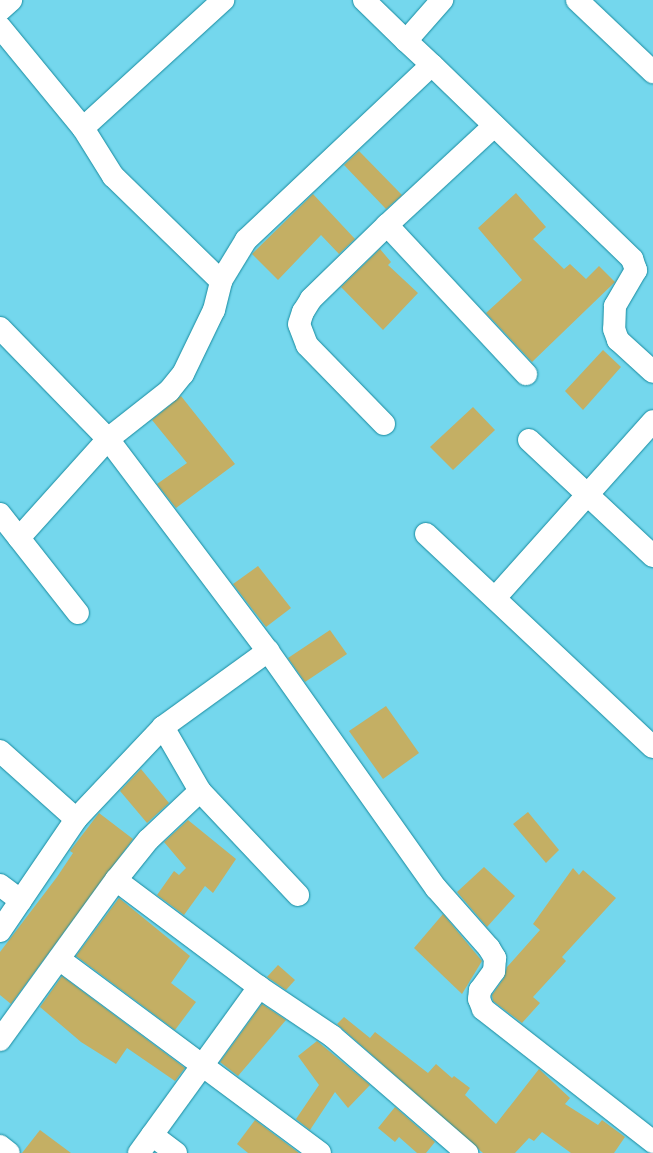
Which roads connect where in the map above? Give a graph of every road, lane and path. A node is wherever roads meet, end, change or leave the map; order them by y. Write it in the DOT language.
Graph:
graph roads {
  1 [pos="11,0"];
  2 [pos="223,0"];
  3 [pos="364,0"];
  4 [pos="442,0"];
  5 [pos="577,0"];
  6 [pos="0,10"];
  7 [pos="0,27"];
  8 [pos="406,40"];
  9 [pos="432,65"];
  10 [pos="653,72"];
  11 [pos="494,126"];
  12 [pos="83,128"];
  13 [pos="387,225"];
  14 [pos="221,281"];
  15 [pos="0,328"];
  16 [pos="653,372"];
  17 [pos="526,374"];
  18 [pos="653,421"];
  19 [pos="384,424"];
  20 [pos="108,439"];
  21 [pos="529,440"];
  22 [pos="587,494"];
  23 [pos="0,514"];
  24 [pos="426,534"];
  25 [pos="19,538"];
  26 [pos="653,556"];
  27 [pos="495,598"];
  28 [pos="78,613"];
  29 [pos="268,651"];
  30 [pos="163,727"];
  31 [pos="653,747"];
  32 [pos="0,751"];
  33 [pos="200,791"];
  34 [pos="76,819"];
  35 [pos="116,880"];
  36 [pos="0,885"];
  37 [pos="298,895"];
  38 [pos="21,901"];
  39 [pos="0,931"];
  40 [pos="59,959"];
  41 [pos="259,987"];
  42 [pos="0,1040"];
  43 [pos="203,1065"];
  44 [pos="152,1136"];
  45 [pos="653,1142"];
  46 [pos="0,1146"];
  47 [pos="9,1153"];
  48 [pos="139,1153"];
  49 [pos="176,1153"];
  50 [pos="320,1153"];
  51 [pos="467,1153"];
  1 -- 6 [label="street"];
  2 -- 12 [label="street"];
  3 -- 8 [label="street"];
  4 -- 8 [label="street"];
  5 -- 10 [label="street"];
  7 -- 12 [label="street"];
  8 -- 9 [label="street"];
  9 -- 11 [label="street"];
  9 -- 14 [label="street"];
  11 -- 13 [label="street"];
  11 -- 16 [label="street"];
  12 -- 14 [label="street"];
  13 -- 17 [label="street"];
  13 -- 19 [label="street"];
  14 -- 20 [label="street"];
  15 -- 20 [label="street"];
  18 -- 22 [label="street"];
  20 -- 25 [label="street"];
  20 -- 29 [label="street"];
  21 -- 22 [label="street"];
  22 -- 26 [label="street"];
  22 -- 27 [label="street"];
  23 -- 25 [label="street"];
  24 -- 27 [label="street"];
  25 -- 28 [label="street"];
  27 -- 31 [label="street"];
  29 -- 30 [label="street"];
  29 -- 45 [label="street"];
  30 -- 33 [label="street"];
  30 -- 34 [label="street"];
  32 -- 34 [label="street"];
  33 -- 35 [label="street"];
  33 -- 37 [label="street"];
  34 -- 38 [label="street"];
  35 -- 40 [label="street"];
  35 -- 41 [label="street"];
  36 -- 38 [label="street"];
  38 -- 39 [label="street"];
  40 -- 42 [label="street"];
  40 -- 43 [label="street"];
  41 -- 43 [label="street"];
  41 -- 51 [label="street"];
  43 -- 44 [label="street"];
  43 -- 50 [label="street"];
  44 -- 48 [label="street"];
  44 -- 49 [label="street"];
  46 -- 47 [label="street"];
}
